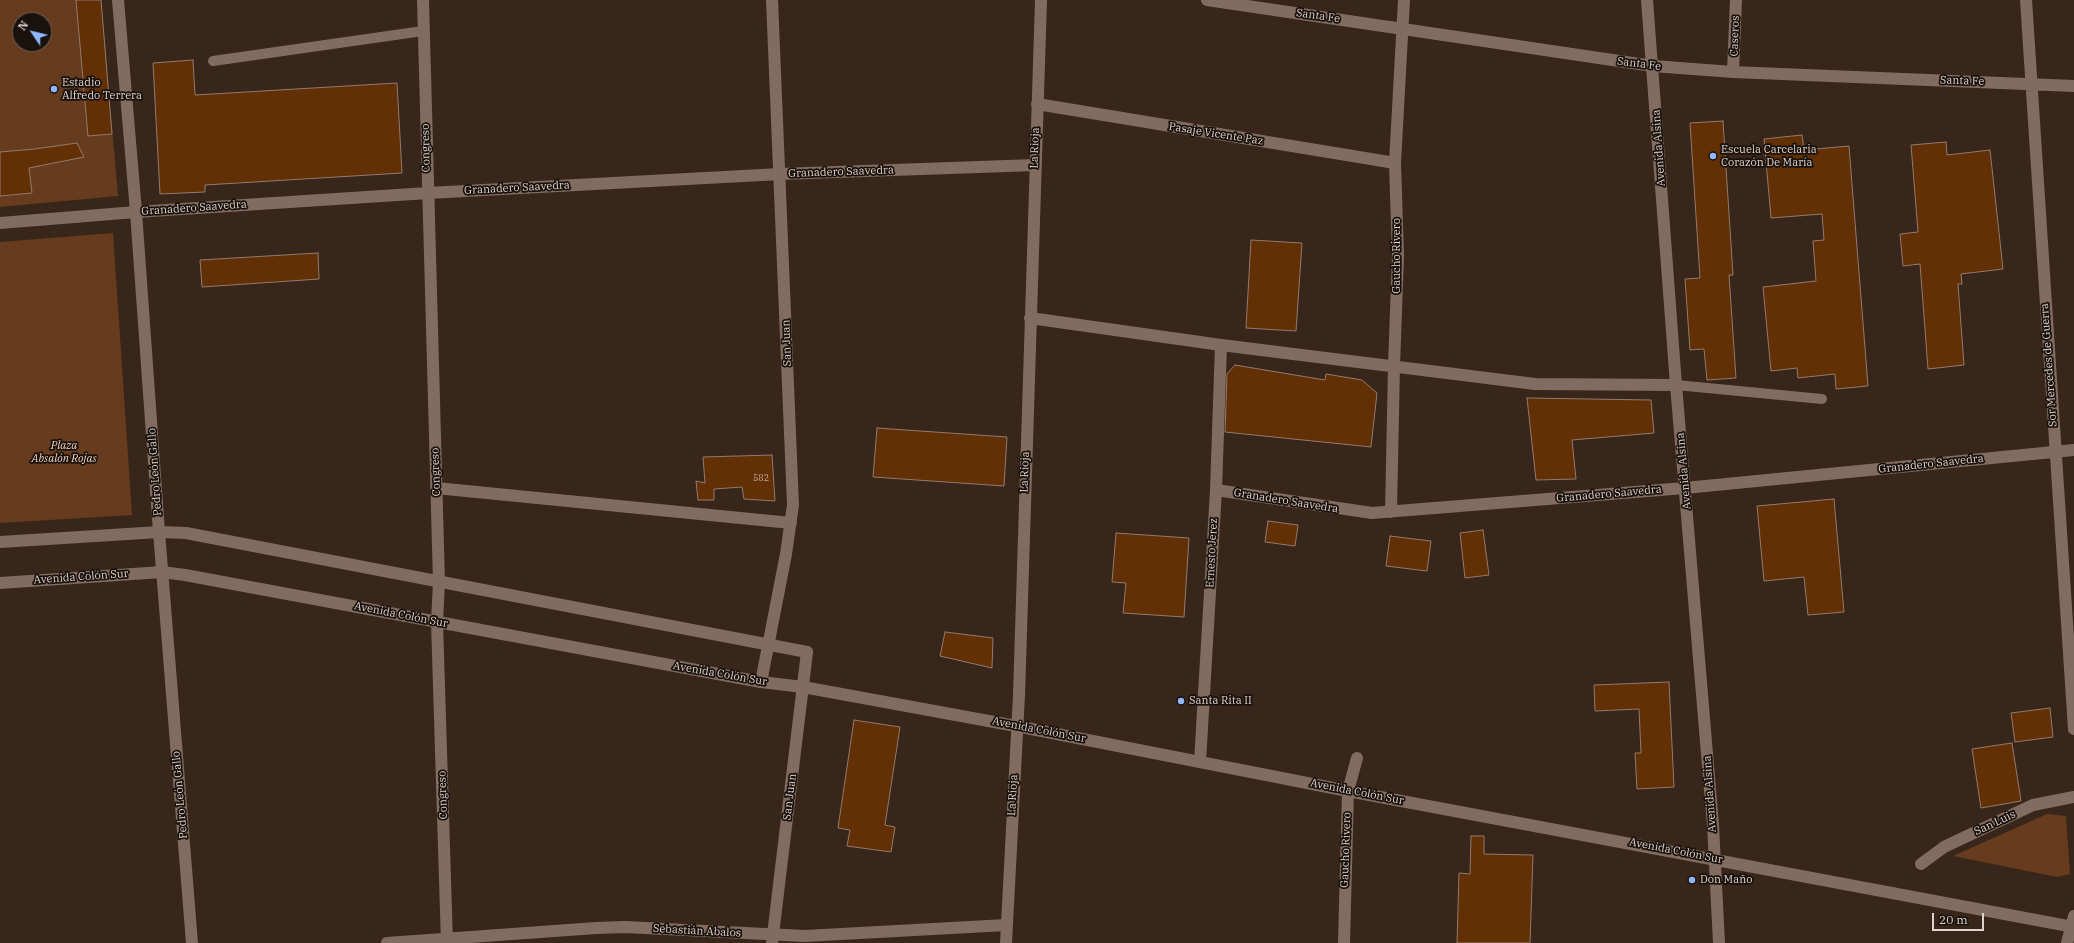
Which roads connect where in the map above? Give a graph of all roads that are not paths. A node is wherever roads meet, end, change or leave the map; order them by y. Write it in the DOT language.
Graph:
graph roads {
  1 [pos="118,0"];
  2 [pos="423,0"];
  3 [pos="772,0"];
  4 [pos="1041,0"];
  5 [pos="1207,0"];
  6 [pos="1404,0"];
  7 [pos="1647,0"];
  8 [pos="1736,0"];
  9 [pos="2026,0"];
  10 [pos="1404,29"];
  11 [pos="424,31"];
  12 [pos="213,62"];
  13 [pos="1653,66"];
  14 [pos="1733,72"];
  15 [pos="2032,84"];
  16 [pos="2074,86"];
  17 [pos="1037,104"];
  18 [pos="1395,164"];
  19 [pos="1035,165"];
  20 [pos="780,174"];
  21 [pos="428,193"];
  22 [pos="136,212"];
  23 [pos="0,223"];
  24 [pos="1030,318"];
  25 [pos="1221,345"];
  26 [pos="1394,366"];
  27 [pos="1676,385"];
  28 [pos="1822,399"];
  29 [pos="2074,450"];
  30 [pos="2055,452"];
  31 [pos="436,488"];
  32 [pos="1685,488"];
  33 [pos="1216,490"];
  34 [pos="1391,512"];
  35 [pos="791,523"];
  36 [pos="159,532"];
  37 [pos="0,542"];
  38 [pos="162,572"];
  39 [pos="439,582"];
  40 [pos="0,583"];
  41 [pos="437,622"];
  42 [pos="767,644"];
  43 [pos="761,682"];
  44 [pos="803,687"];
  45 [pos="1016,726"];
  46 [pos="2074,729"];
  47 [pos="1357,758"];
  48 [pos="1200,762"];
  49 [pos="1348,790"];
  50 [pos="2074,796"];
  51 [pos="1715,858"];
  52 [pos="1922,864"];
  53 [pos="2073,923"];
  54 [pos="1006,926"];
  55 [pos="773,939"];
  56 [pos="447,940"];
  57 [pos="192,943"];
  58 [pos="387,943"];
  59 [pos="1006,943"];
  60 [pos="1344,943"];
  61 [pos="1719,943"];
  62 [pos="2067,943"];
  1 -- 22 [label="street, Pedro León Gallo"];
  2 -- 11 [label="street, Congreso"];
  3 -- 20 [label="street, San Juan"];
  4 -- 17 [label="street, La Rioja"];
  5 -- 10 [label="street, Santa Fe"];
  6 -- 10 [label="street, Gaucho Rivero"];
  7 -- 13 [label="street, Avenida Alsina"];
  8 -- 14 [label="street, Caseros"];
  9 -- 15 [label="street, Sor Mercedes de Guerra"];
  10 -- 13 [label="street, Santa Fe"];
  10 -- 18 [label="street, Gaucho Rivero"];
  11 -- 12 [label="lane"];
  11 -- 21 [label="street, Congreso"];
  13 -- 14 [label="street, Santa Fe"];
  13 -- 27 [label="street, Avenida Alsina"];
  14 -- 15 [label="street, Santa Fe"];
  15 -- 16 [label="street, Santa Fe"];
  15 -- 30 [label="street, Sor Mercedes de Guerra"];
  17 -- 18 [label="street, Pasaje Vicente Paz"];
  17 -- 19 [label="street, La Rioja"];
  18 -- 26 [label="street, Gaucho Rivero"];
  19 -- 20 [label="street, Granadero Saavedra"];
  19 -- 24 [label="street, La Rioja"];
  20 -- 21 [label="street, Granadero Saavedra"];
  20 -- 35 [label="street, San Juan"];
  21 -- 22 [label="street, Granadero Saavedra"];
  21 -- 31 [label="street, Congreso"];
  22 -- 23 [label="street, Granadero Saavedra"];
  22 -- 36 [label="street, Pedro León Gallo"];
  24 -- 25 [label="street"];
  24 -- 45 [label="street, La Rioja"];
  25 -- 26 [label="street"];
  25 -- 33 [label="street, Ernesto Jerez"];
  26 -- 27 [label="street"];
  26 -- 34 [label="street, Gaucho Rivero"];
  27 -- 28 [label="lane"];
  27 -- 32 [label="street, Avenida Alsina"];
  29 -- 30 [label="street, Granadero Saavedra"];
  30 -- 32 [label="street, Granadero Saavedra"];
  30 -- 46 [label="street, Sor Mercedes de Guerra"];
  31 -- 35 [label="street"];
  31 -- 39 [label="street, Congreso"];
  32 -- 34 [label="street, Granadero Saavedra"];
  32 -- 51 [label="street, Avenida Alsina"];
  33 -- 34 [label="street, Granadero Saavedra"];
  33 -- 48 [label="street, Ernesto Jerez"];
  35 -- 42 [label="street, San Juan"];
  36 -- 37 [label="street"];
  36 -- 38 [label="street, Pedro León Gallo"];
  36 -- 39 [label="street"];
  38 -- 40 [label="street, Avenida Colón Sur"];
  38 -- 41 [label="street, Avenida Colón Sur"];
  38 -- 57 [label="street, Pedro León Gallo"];
  39 -- 41 [label="street, Congreso"];
  39 -- 42 [label="street"];
  41 -- 43 [label="street, Avenida Colón Sur"];
  41 -- 56 [label="street, Congreso"];
  42 -- 43 [label="street, San Juan"];
  42 -- 44 [label="street, San Juan"];
  43 -- 44 [label="street, Avenida Colón Sur"];
  44 -- 45 [label="street, Avenida Colón Sur"];
  44 -- 55 [label="street, San Juan"];
  45 -- 48 [label="street, Avenida Colón Sur"];
  45 -- 54 [label="street, La Rioja"];
  47 -- 49 [label="street, Gaucho Rivero"];
  48 -- 49 [label="street, Avenida Colón Sur"];
  49 -- 51 [label="street, Avenida Colón Sur"];
  49 -- 60 [label="street, Gaucho Rivero"];
  50 -- 52 [label="street, San Luis"];
  51 -- 53 [label="street, Avenida Colón Sur"];
  51 -- 61 [label="street, Avenida Alsina"];
  53 -- 62 [label="street"];
  54 -- 55 [label="street, Sebastián Abalos"];
  54 -- 59 [label="street, La Rioja"];
  55 -- 56 [label="street, Sebastián Abalos"];
  56 -- 58 [label="street, Sebastián Abalos"];
}
